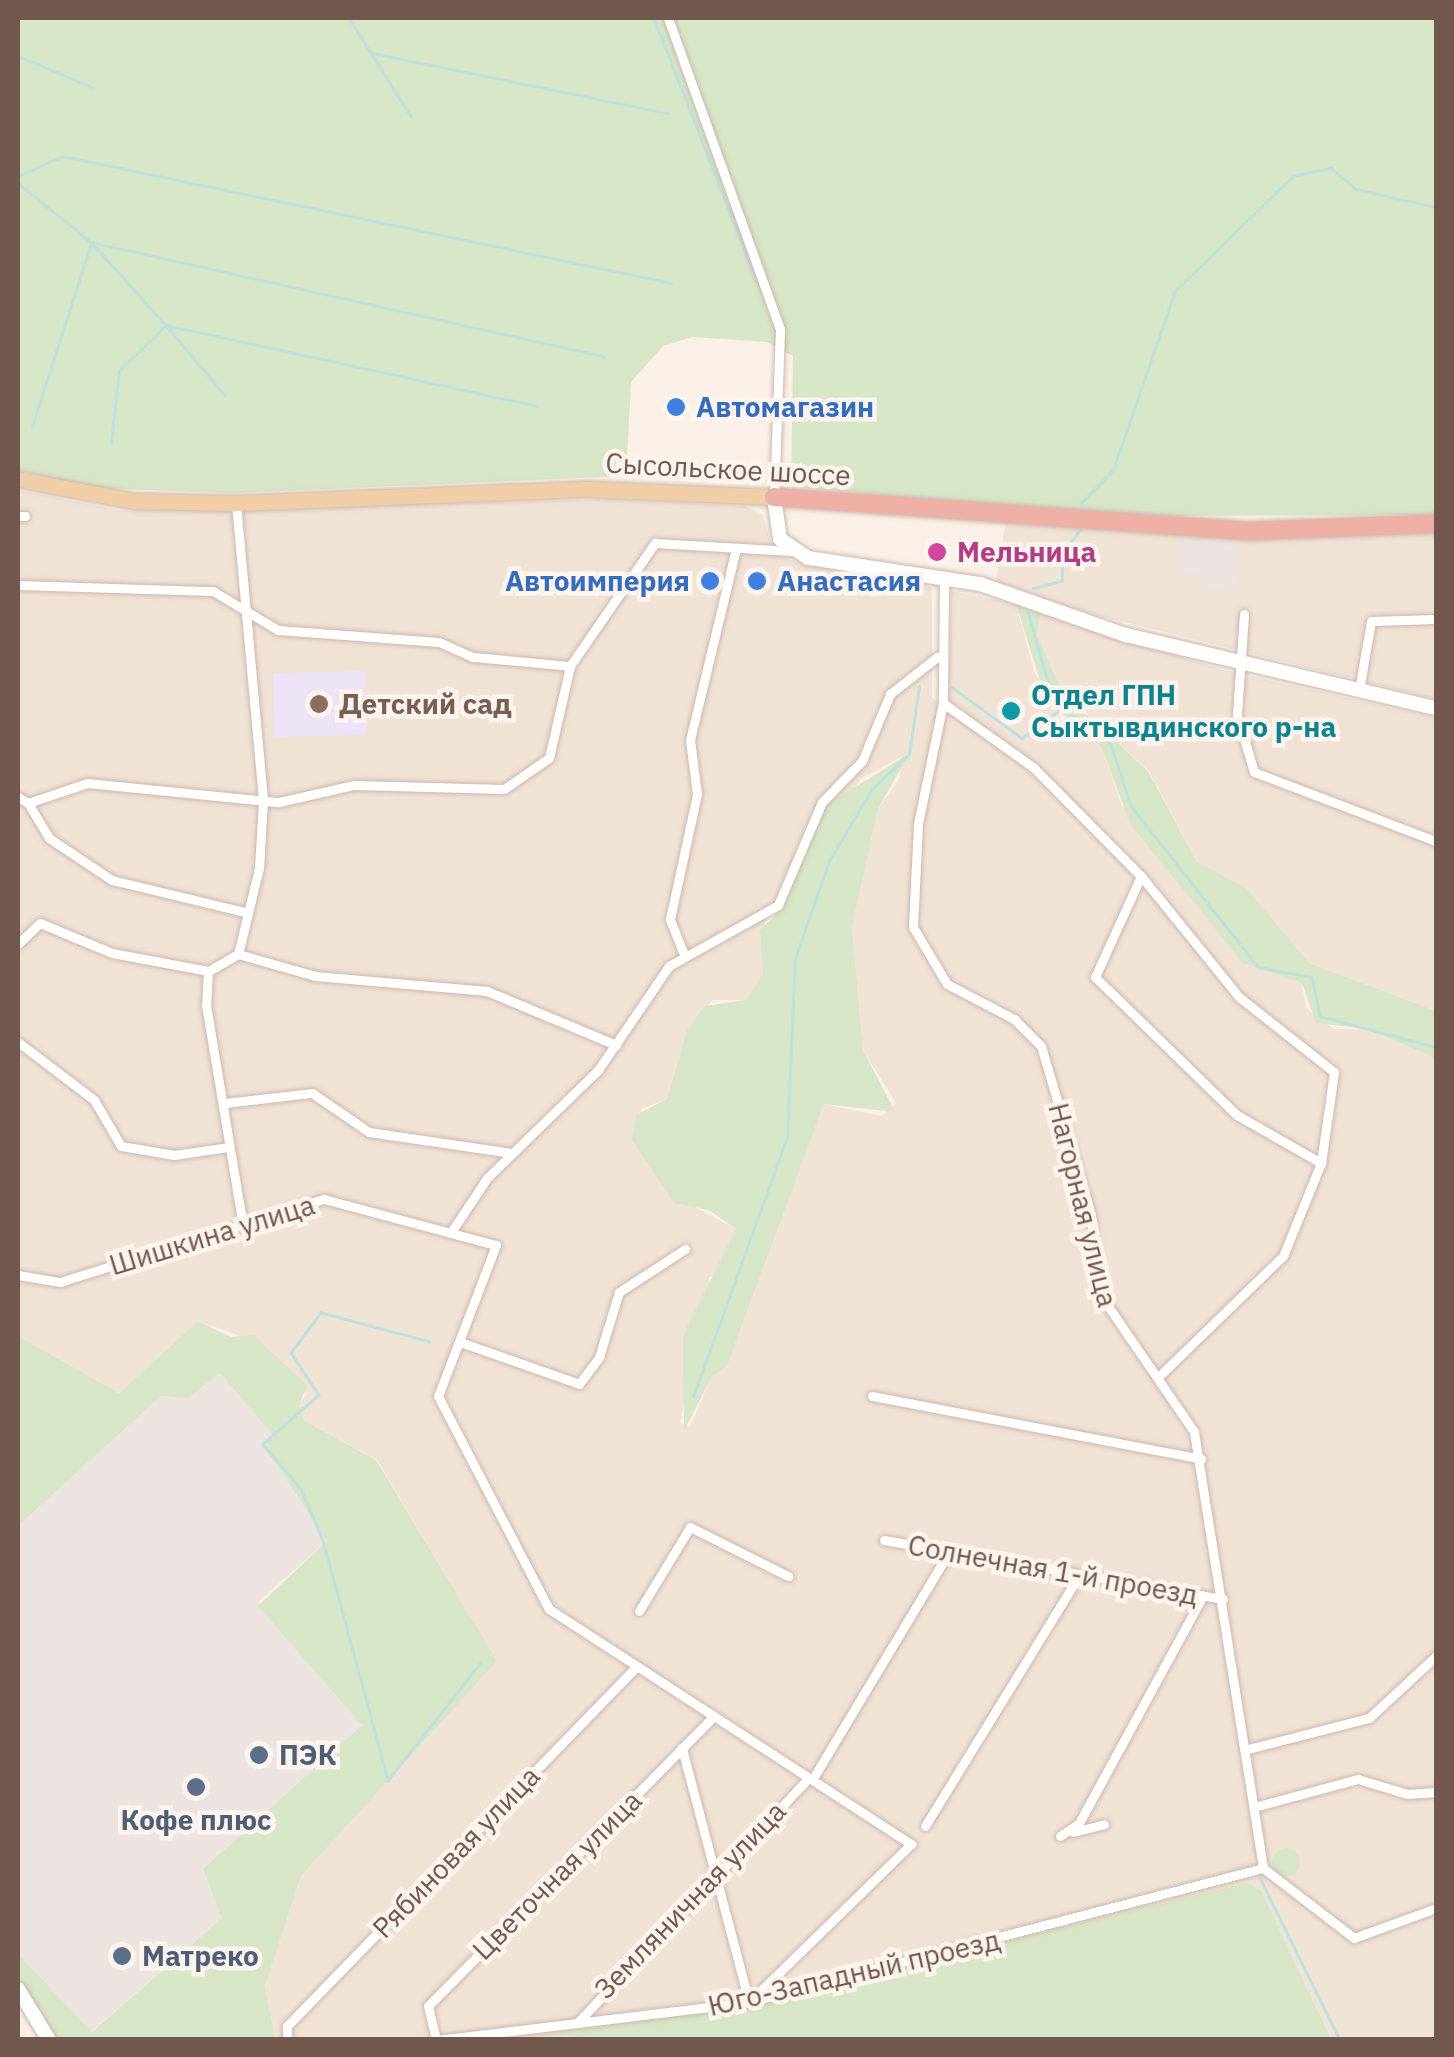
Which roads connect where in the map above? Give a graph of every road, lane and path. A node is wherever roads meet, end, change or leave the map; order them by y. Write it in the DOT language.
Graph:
graph roads {
  1 [pos="668,18"];
  2 [pos="18,480"];
  3 [pos="774,497"];
  4 [pos="236,504"];
  5 [pos="1436,524"];
  6 [pos="792,551"];
  7 [pos="735,552"];
  8 [pos="944,577"];
  9 [pos="18,585"];
  10 [pos="1244,614"];
  11 [pos="248,615"];
  12 [pos="1436,618"];
  13 [pos="937,657"];
  14 [pos="1238,661"];
  15 [pos="570,666"];
  16 [pos="1359,690"];
  17 [pos="942,703"];
  18 [pos="1436,708"];
  19 [pos="18,797"];
  20 [pos="263,801"];
  21 [pos="28,803"];
  22 [pos="1436,841"];
  23 [pos="1141,876"];
  24 [pos="244,912"];
  25 [pos="18,944"];
  26 [pos="683,952"];
  27 [pos="238,954"];
  28 [pos="208,971"];
  29 [pos="18,1042"];
  30 [pos="616,1045"];
  31 [pos="225,1103"];
  32 [pos="229,1147"];
  33 [pos="510,1153"];
  34 [pos="1321,1164"];
  35 [pos="242,1221"];
  36 [pos="451,1232"];
  37 [pos="685,1248"];
  38 [pos="18,1276"];
  39 [pos="460,1342"];
  40 [pos="1160,1376"];
  41 [pos="872,1396"];
  42 [pos="1201,1459"];
  43 [pos="884,1540"];
  44 [pos="949,1552"];
  45 [pos="1080,1574"];
  46 [pos="788,1576"];
  47 [pos="1203,1596"];
  48 [pos="1222,1598"];
  49 [pos="639,1611"];
  50 [pos="1436,1656"];
  51 [pos="635,1668"];
  52 [pos="710,1720"];
  53 [pos="682,1748"];
  54 [pos="1248,1748"];
  55 [pos="811,1778"];
  56 [pos="1436,1792"];
  57 [pos="1254,1807"];
  58 [pos="1104,1824"];
  59 [pos="926,1826"];
  60 [pos="1263,1868"];
  61 [pos="715,1874"];
  62 [pos="1436,1908"];
  63 [pos="18,1989"];
  64 [pos="749,2002"];
  65 [pos="578,2022"];
  66 [pos="49,2040"];
  67 [pos="287,2040"];
  68 [pos="437,2040"];
  1 -- 3 [label="street"];
  2 -- 4 [label="main road, Сысольское шоссе"];
  3 -- 4 [label="main road, Сысольское шоссе"];
  3 -- 5 [label="highway, Сысольское шоссе"];
  3 -- 6 [label="main road"];
  4 -- 11 [label="street"];
  6 -- 7 [label="street"];
  6 -- 8 [label="main road"];
  7 -- 15 [label="street"];
  7 -- 26 [label="street"];
  8 -- 13 [label="street, Нагорная улица"];
  8 -- 14 [label="main road"];
  9 -- 11 [label="street"];
  10 -- 14 [label="street"];
  11 -- 15 [label="street"];
  11 -- 20 [label="street"];
  12 -- 16 [label="street"];
  13 -- 17 [label="street, Нагорная улица"];
  13 -- 26 [label="street"];
  14 -- 16 [label="main road"];
  14 -- 22 [label="street"];
  15 -- 20 [label="street"];
  16 -- 18 [label="main road"];
  17 -- 23 [label="street"];
  17 -- 40 [label="street, Нагорная улица"];
  19 -- 21 [label="street"];
  20 -- 21 [label="street"];
  20 -- 24 [label="street"];
  21 -- 24 [label="street"];
  23 -- 34 [label="street"];
  23 -- 34 [label="street"];
  24 -- 27 [label="street"];
  25 -- 28 [label="street"];
  26 -- 30 [label="street"];
  27 -- 28 [label="street"];
  27 -- 30 [label="street"];
  28 -- 31 [label="street"];
  29 -- 32 [label="street"];
  30 -- 33 [label="street"];
  31 -- 32 [label="street"];
  31 -- 33 [label="street"];
  32 -- 35 [label="street"];
  33 -- 36 [label="street"];
  34 -- 40 [label="street"];
  35 -- 36 [label="street, Шишкина улица"];
  35 -- 38 [label="street, Шишкина улица"];
  36 -- 39 [label="street, Шишкина улица"];
  37 -- 39 [label="street"];
  39 -- 51 [label="street, Шишкина улица"];
  40 -- 42 [label="street, Нагорная улица"];
  41 -- 42 [label="street"];
  42 -- 48 [label="street, Нагорная улица"];
  43 -- 44 [label="street, Солнечная 1-й проезд"];
  44 -- 45 [label="street, Солнечная 1-й проезд"];
  44 -- 55 [label="street, Земляничная улица"];
  45 -- 47 [label="street, Солнечная 1-й проезд"];
  45 -- 59 [label="street"];
  46 -- 49 [label="street"];
  47 -- 48 [label="street, Солнечная 1-й проезд"];
  47 -- 58 [label="street"];
  48 -- 54 [label="street, Нагорная улица"];
  50 -- 54 [label="street"];
  51 -- 52 [label="street, Шишкина улица"];
  51 -- 67 [label="street, Рябиновая улица"];
  52 -- 53 [label="street, Цветочная улица"];
  52 -- 55 [label="street, Шишкина улица"];
  53 -- 61 [label="street"];
  53 -- 68 [label="street, Цветочная улица"];
  54 -- 57 [label="street, Нагорная улица"];
  55 -- 61 [label="street, Земляничная улица"];
  55 -- 64 [label="street, Шишкина улица"];
  56 -- 57 [label="street"];
  57 -- 60 [label="street, Нагорная улица"];
  60 -- 62 [label="street"];
  60 -- 64 [label="street, Юго-Западный проезд"];
  61 -- 64 [label="street"];
  61 -- 65 [label="street, Земляничная улица"];
  63 -- 66 [label="main road"];
  64 -- 65 [label="street, Юго-Западный проезд"];
  65 -- 68 [label="street, Юго-Западный проезд"];
}
